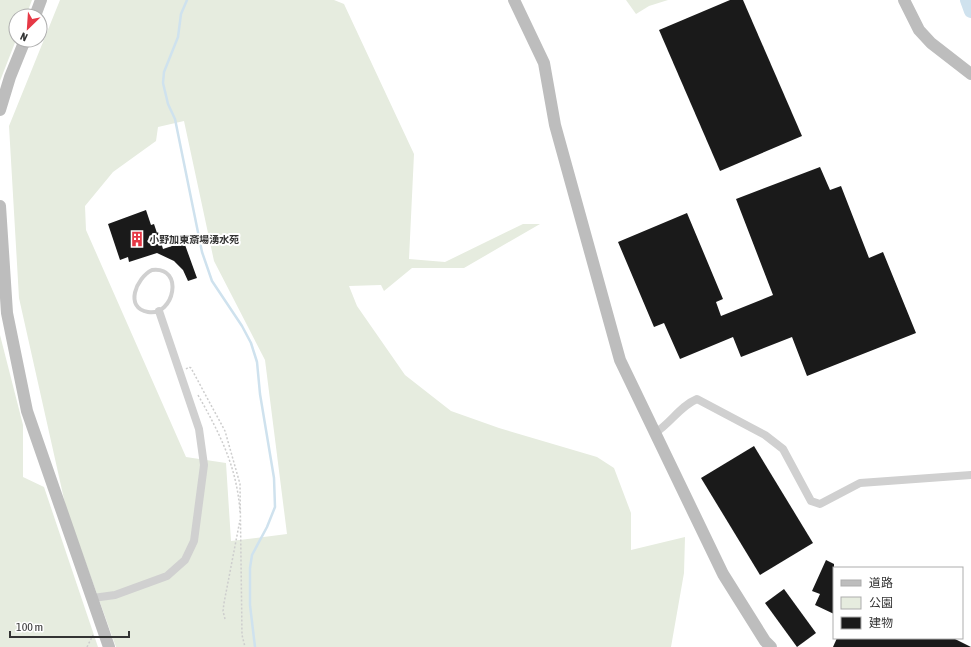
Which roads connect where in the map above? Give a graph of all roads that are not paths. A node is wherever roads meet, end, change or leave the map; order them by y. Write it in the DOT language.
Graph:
graph roads {
  1 [pos="514,0"];
  2 [pos="904,0"];
  3 [pos="22,48"];
  4 [pos="971,74"];
  5 [pos="0,110"];
  6 [pos="0,206"];
  7 [pos="159,311"];
  8 [pos="655,433"];
  9 [pos="971,475"];
  10 [pos="93,598"];
  11 [pos="109,647"];
  12 [pos="771,647"];
  1 -- 8 [label="street"];
  2 -- 4 [label="street"];
  3 -- 5 [label="street"];
  6 -- 10 [label="street"];
  7 -- 7 [label="lane"];
  7 -- 10 [label="street"];
  8 -- 9 [label="street"];
  8 -- 12 [label="street"];
  10 -- 11 [label="street"];
}
